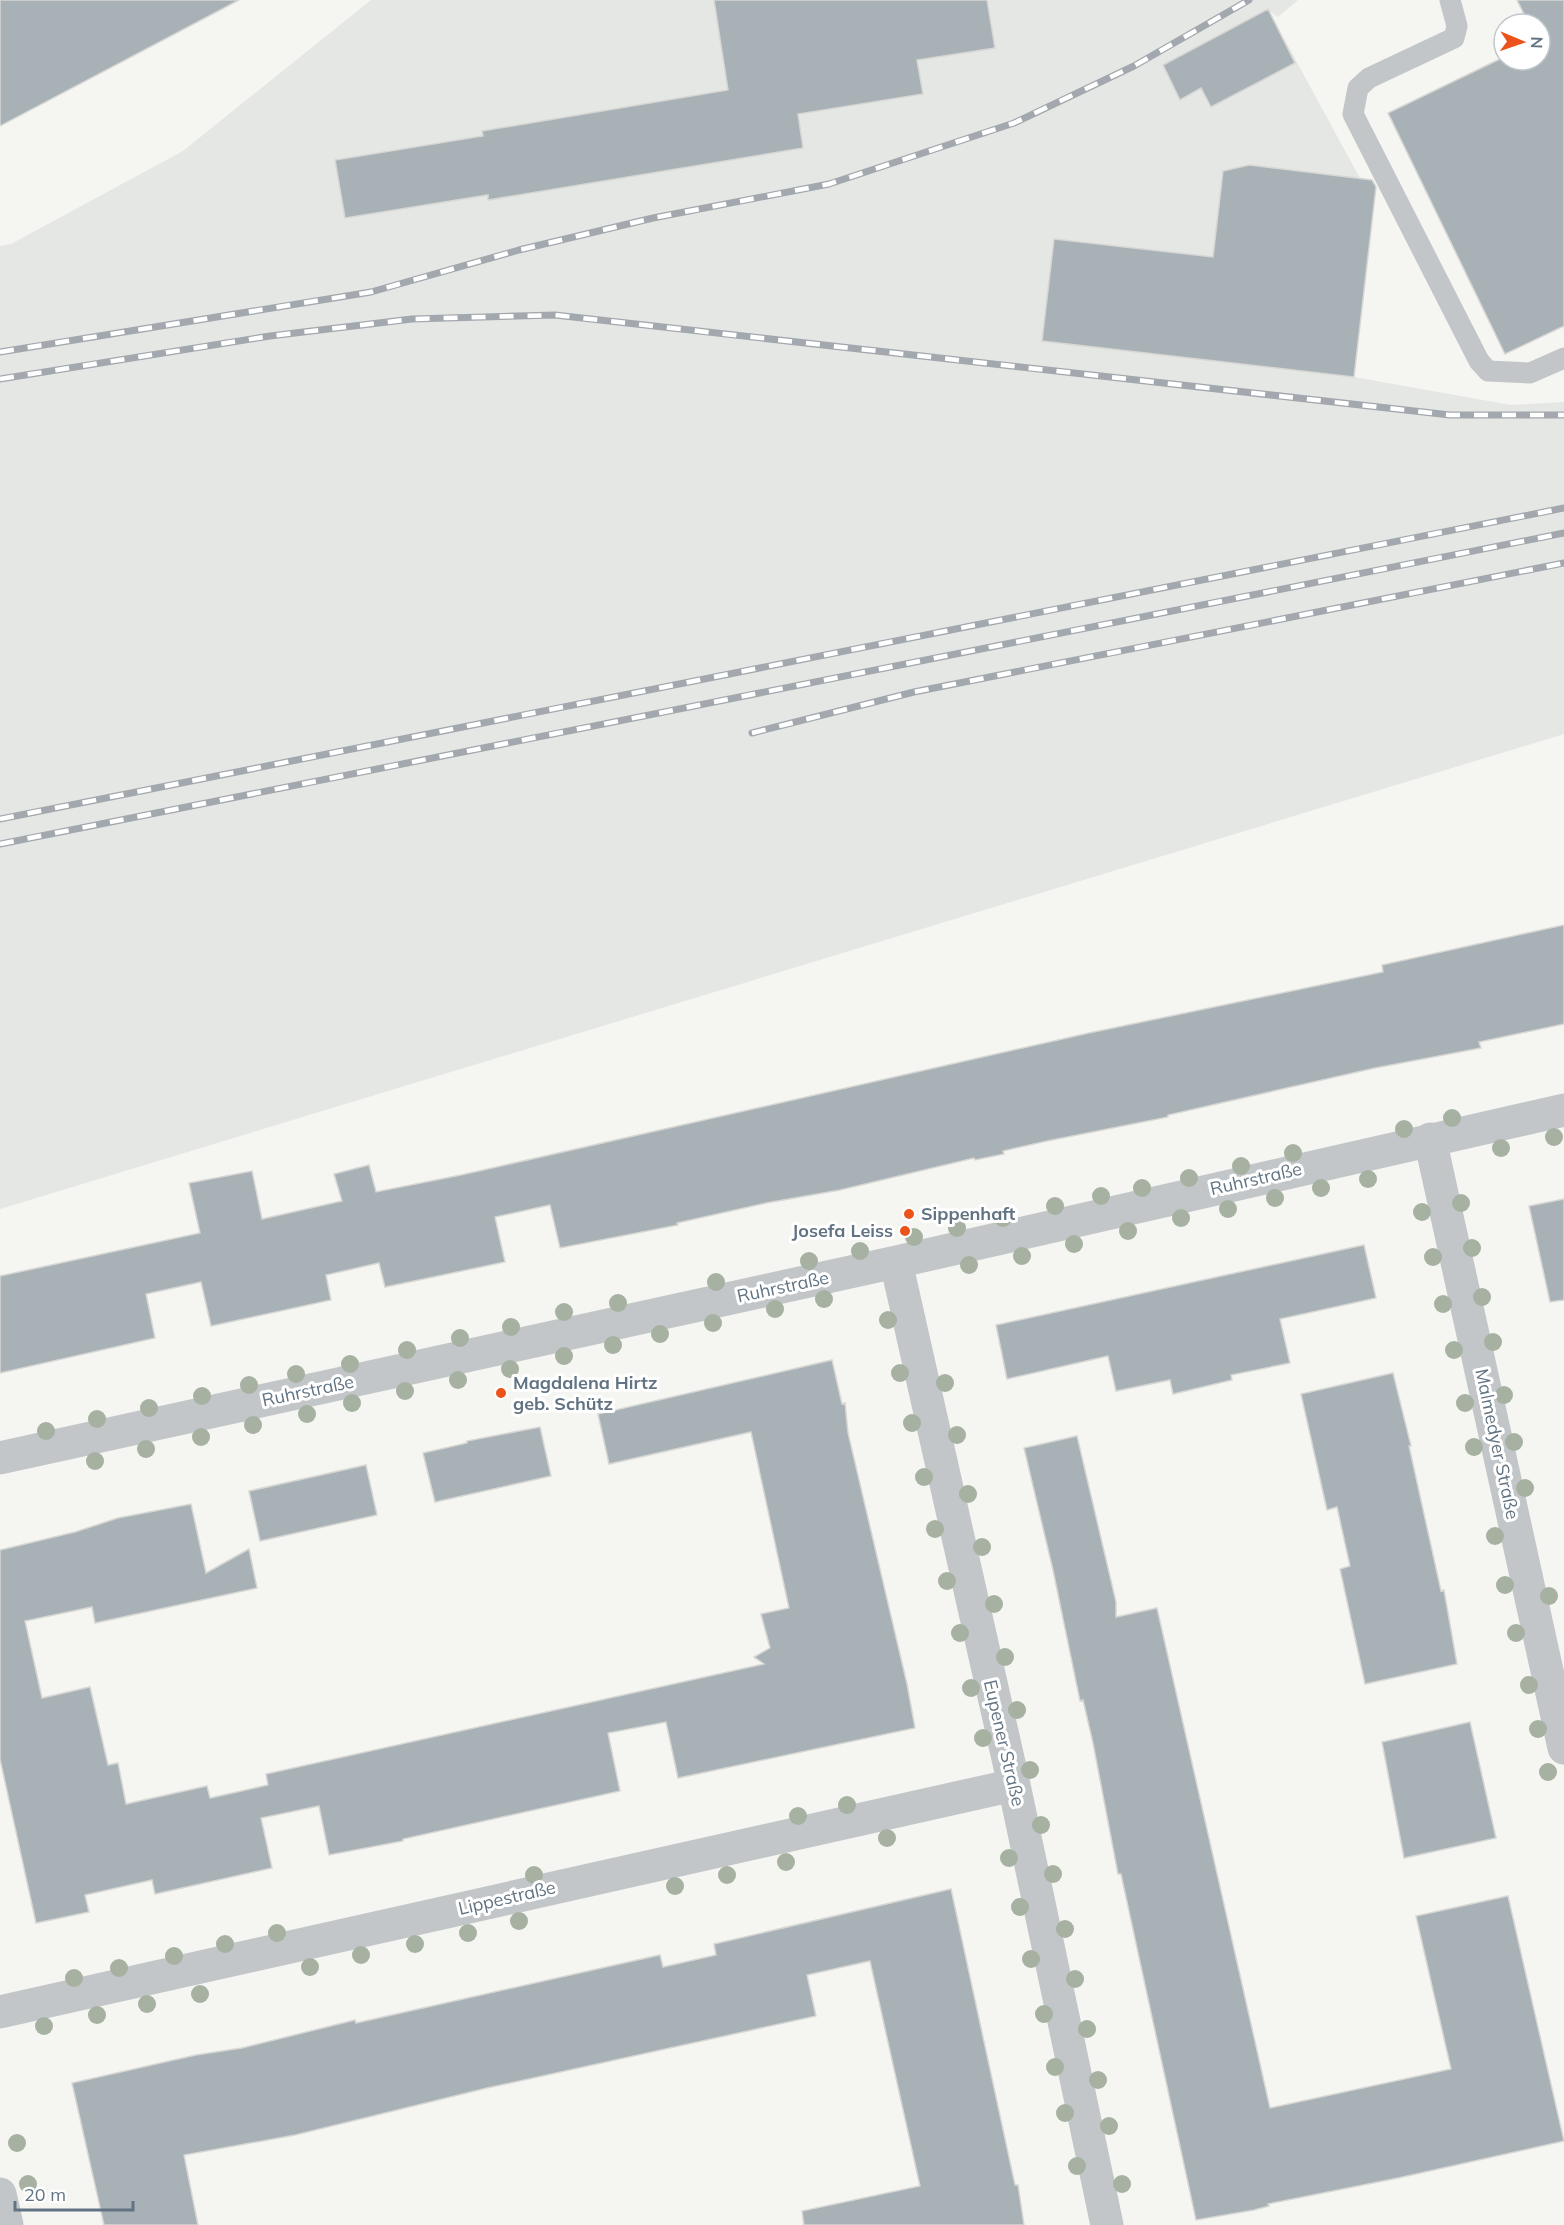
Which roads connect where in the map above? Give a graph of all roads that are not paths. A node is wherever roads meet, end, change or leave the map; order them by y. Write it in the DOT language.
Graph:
graph roads {
  1 [pos="1450,0"];
  2 [pos="1564,358"];
  3 [pos="1564,1110"];
  4 [pos="1430,1139"];
  5 [pos="896,1262"];
  6 [pos="0,1458"];
  7 [pos="1564,1748"];
  8 [pos="1014,1785"];
  9 [pos="0,2012"];
  10 [pos="0,2194"];
  11 [pos="7,2225"];
  12 [pos="1107,2225"];
  1 -- 2 [label="lane"];
  3 -- 4 [label="street, Ruhrstraße"];
  4 -- 5 [label="street, Ruhrstraße"];
  4 -- 7 [label="street, Malmedyer Straße"];
  5 -- 6 [label="street, Ruhrstraße"];
  5 -- 8 [label="street, Eupener Straße"];
  8 -- 9 [label="street, Lippestraße"];
  8 -- 12 [label="street, Eupener Straße"];
  10 -- 11 [label="street"];
}
